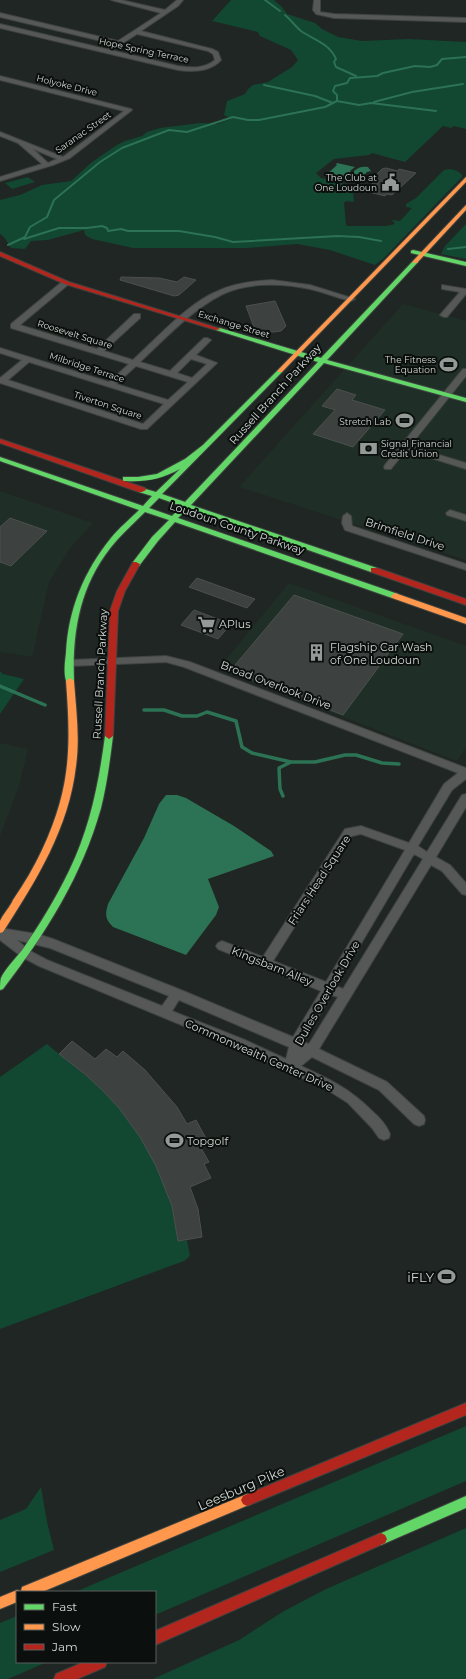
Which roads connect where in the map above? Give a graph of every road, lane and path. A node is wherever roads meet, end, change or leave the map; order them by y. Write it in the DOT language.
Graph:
graph roads {
  1 [pos="114,0"];
  2 [pos="180,0"];
  3 [pos="317,0"];
  4 [pos="166,12"];
  5 [pos="0,15"];
  6 [pos="466,20"];
  7 [pos="0,26"];
  8 [pos="136,32"];
  9 [pos="118,43"];
  10 [pos="106,51"];
  11 [pos="0,78"];
  12 [pos="129,110"];
  13 [pos="0,134"];
  14 [pos="20,142"];
  15 [pos="63,159"];
  16 [pos="47,165"];
  17 [pos="0,179"];
  18 [pos="466,179"];
  19 [pos="466,207"];
  20 [pos="400,248"];
  21 [pos="0,254"];
  22 [pos="422,254"];
  23 [pos="466,264"];
  24 [pos="66,284"];
  25 [pos="445,287"];
  26 [pos="465,291"];
  27 [pos="351,299"];
  28 [pos="444,315"];
  29 [pos="137,316"];
  30 [pos="182,319"];
  31 [pos="207,340"];
  32 [pos="0,350"];
  33 [pos="98,352"];
  34 [pos="297,353"];
  35 [pos="190,356"];
  36 [pos="28,359"];
  37 [pos="322,360"];
  38 [pos="134,363"];
  39 [pos="466,371"];
  40 [pos="171,374"];
  41 [pos="1,380"];
  42 [pos="194,381"];
  43 [pos="110,385"];
  44 [pos="446,395"];
  45 [pos="466,400"];
  46 [pos="168,403"];
  47 [pos="0,441"];
  48 [pos="206,446"];
  49 [pos="404,447"];
  50 [pos="0,459"];
  51 [pos="466,466"];
  52 [pos="76,467"];
  53 [pos="388,467"];
  54 [pos="158,496"];
  55 [pos="188,506"];
  56 [pos="144,509"];
  57 [pos="450,513"];
  58 [pos="347,516"];
  59 [pos="466,518"];
  60 [pos="175,519"];
  61 [pos="466,566"];
  62 [pos="466,602"];
  63 [pos="466,621"];
  64 [pos="112,662"];
  65 [pos="70,663"];
  66 [pos="466,772"];
  67 [pos="466,798"];
  68 [pos="412,848"];
  69 [pos="429,857"];
  70 [pos="466,891"];
  71 [pos="0,929"];
  72 [pos="0,933"];
  73 [pos="37,939"];
  74 [pos="222,946"];
  75 [pos="26,954"];
  76 [pos="265,964"];
  77 [pos="0,986"];
  78 [pos="328,989"];
  79 [pos="177,993"];
  80 [pos="345,995"];
  81 [pos="164,1013"];
  82 [pos="296,1043"];
  83 [pos="311,1051"];
  84 [pos="290,1067"];
  85 [pos="419,1120"];
  86 [pos="384,1134"];
  87 [pos="445,1408"];
  88 [pos="466,1409"];
  89 [pos="290,1482"];
  90 [pos="466,1502"];
  91 [pos="466,1510"];
  92 [pos="349,1553"];
  93 [pos="29,1591"];
  94 [pos="16,1596"];
  95 [pos="0,1603"];
  96 [pos="156,1638"];
  97 [pos="98,1663"];
  98 [pos="61,1679"];
  1 -- 4 [label="street"];
  2 -- 4 [label="street"];
  3 -- 6 [label="street"];
  4 -- 8 [label="street"];
  5 -- 9 [label="street"];
  7 -- 10 [label="street, Hope Spring Terrace"];
  8 -- 9 [label="street"];
  8 -- 10 [label="street, Hope Spring Terrace"];
  9 -- 10 [label="street"];
  11 -- 12 [label="street, Holyoke Drive"];
  12 -- 15 [label="street, Saranac Street"];
  13 -- 14 [label="street"];
  14 -- 15 [label="street"];
  14 -- 16 [label="street"];
  15 -- 16 [label="street, Saranac Street"];
  16 -- 17 [label="street, Saranac Street"];
  18 -- 20 [label="main road, Russell Branch Parkway"];
  19 -- 22 [label="main road, Russell Branch Parkway"];
  20 -- 22 [label="main road"];
  20 -- 27 [label="main road, Russell Branch Parkway"];
  21 -- 24 [label="main road, Exchange Street"];
  22 -- 23 [label="main road"];
  22 -- 37 [label="main road, Russell Branch Parkway"];
  24 -- 30 [label="main road, Exchange Street"];
  24 -- 33 [label="street, Roosevelt Square"];
  25 -- 26 [label="street"];
  26 -- 28 [label="street"];
  27 -- 30 [label="street"];
  27 -- 34 [label="main road, Russell Branch Parkway"];
  29 -- 33 [label="street"];
  30 -- 34 [label="main road, Exchange Street"];
  30 -- 38 [label="street"];
  31 -- 35 [label="street"];
  32 -- 36 [label="street, Milbridge Terrace"];
  33 -- 38 [label="street, Roosevelt Square"];
  34 -- 37 [label="main road, Exchange Street"];
  34 -- 48 [label="main road, Russell Branch Parkway"];
  35 -- 40 [label="street"];
  35 -- 42 [label="street, Tiverton Square"];
  36 -- 41 [label="street"];
  36 -- 43 [label="street, Milbridge Terrace"];
  37 -- 44 [label="main road, Exchange Street"];
  37 -- 55 [label="main road, Russell Branch Parkway"];
  38 -- 40 [label="street, Roosevelt Square"];
  38 -- 43 [label="street"];
  39 -- 44 [label="street"];
  40 -- 42 [label="street, Roosevelt Square"];
  41 -- 46 [label="street, Tiverton Square"];
  42 -- 46 [label="street, Tiverton Square"];
  43 -- 46 [label="street, Milbridge Terrace"];
  44 -- 45 [label="main road, Exchange Street"];
  44 -- 49 [label="street"];
  47 -- 52 [label="main road, Loudoun County Parkway"];
  48 -- 52 [label="main road"];
  48 -- 54 [label="main road, Russell Branch Parkway"];
  49 -- 51 [label="street"];
  49 -- 53 [label="street"];
  50 -- 56 [label="main road, Loudoun County Parkway"];
  52 -- 54 [label="main road, Loudoun County Parkway"];
  54 -- 55 [label="main road, Loudoun County Parkway"];
  54 -- 56 [label="main road, Russell Branch Parkway"];
  55 -- 60 [label="main road, Russell Branch Parkway"];
  55 -- 62 [label="main road, Loudoun County Parkway"];
  56 -- 60 [label="main road, Loudoun County Parkway"];
  56 -- 65 [label="main road, Russell Branch Parkway"];
  57 -- 59 [label="street"];
  58 -- 61 [label="street, Brimfield Drive"];
  60 -- 63 [label="main road, Loudoun County Parkway"];
  60 -- 64 [label="main road, Russell Branch Parkway"];
  64 -- 65 [label="street, Broad Overlook Drive"];
  64 -- 66 [label="street, Broad Overlook Drive"];
  64 -- 73 [label="main road, Russell Branch Parkway"];
  65 -- 71 [label="main road, Russell Branch Parkway"];
  66 -- 68 [label="street, Dulles Overlook Drive"];
  67 -- 69 [label="street, Dulles Overlook Drive"];
  68 -- 69 [label="street"];
  68 -- 76 [label="street, Friars Head Square"];
  68 -- 78 [label="street, Dulles Overlook Drive"];
  69 -- 70 [label="street"];
  69 -- 80 [label="street, Dulles Overlook Drive"];
  72 -- 73 [label="street, Commonwealth Center Drive"];
  72 -- 75 [label="street, Commonwealth Center Drive"];
  73 -- 75 [label="main road, Russell Branch Parkway"];
  73 -- 79 [label="street, Commonwealth Center Drive"];
  74 -- 76 [label="street, Kingsbarn Alley"];
  75 -- 77 [label="main road, Russell Branch Parkway"];
  75 -- 81 [label="street, Commonwealth Center Drive"];
  76 -- 78 [label="street, Kingsbarn Alley"];
  78 -- 80 [label="street, Kingsbarn Alley"];
  78 -- 82 [label="street, Dulles Overlook Drive"];
  79 -- 81 [label="street"];
  79 -- 82 [label="street, Commonwealth Center Drive"];
  80 -- 83 [label="street, Dulles Overlook Drive"];
  81 -- 84 [label="street, Commonwealth Center Drive"];
  82 -- 83 [label="street, Commonwealth Center Drive"];
  82 -- 84 [label="street, Dulles Overlook Drive"];
  83 -- 84 [label="street, Dulles Overlook Drive"];
  83 -- 85 [label="street, Commonwealth Center Drive"];
  84 -- 86 [label="street, Commonwealth Center Drive"];
  87 -- 89 [label="main road"];
  88 -- 89 [label="main road, Leesburg Pike"];
  89 -- 93 [label="main road, Leesburg Pike"];
  90 -- 92 [label="main road"];
  91 -- 92 [label="main road"];
  92 -- 96 [label="main road"];
  94 -- 95 [label="main road"];
  97 -- 98 [label="main road"];
}
